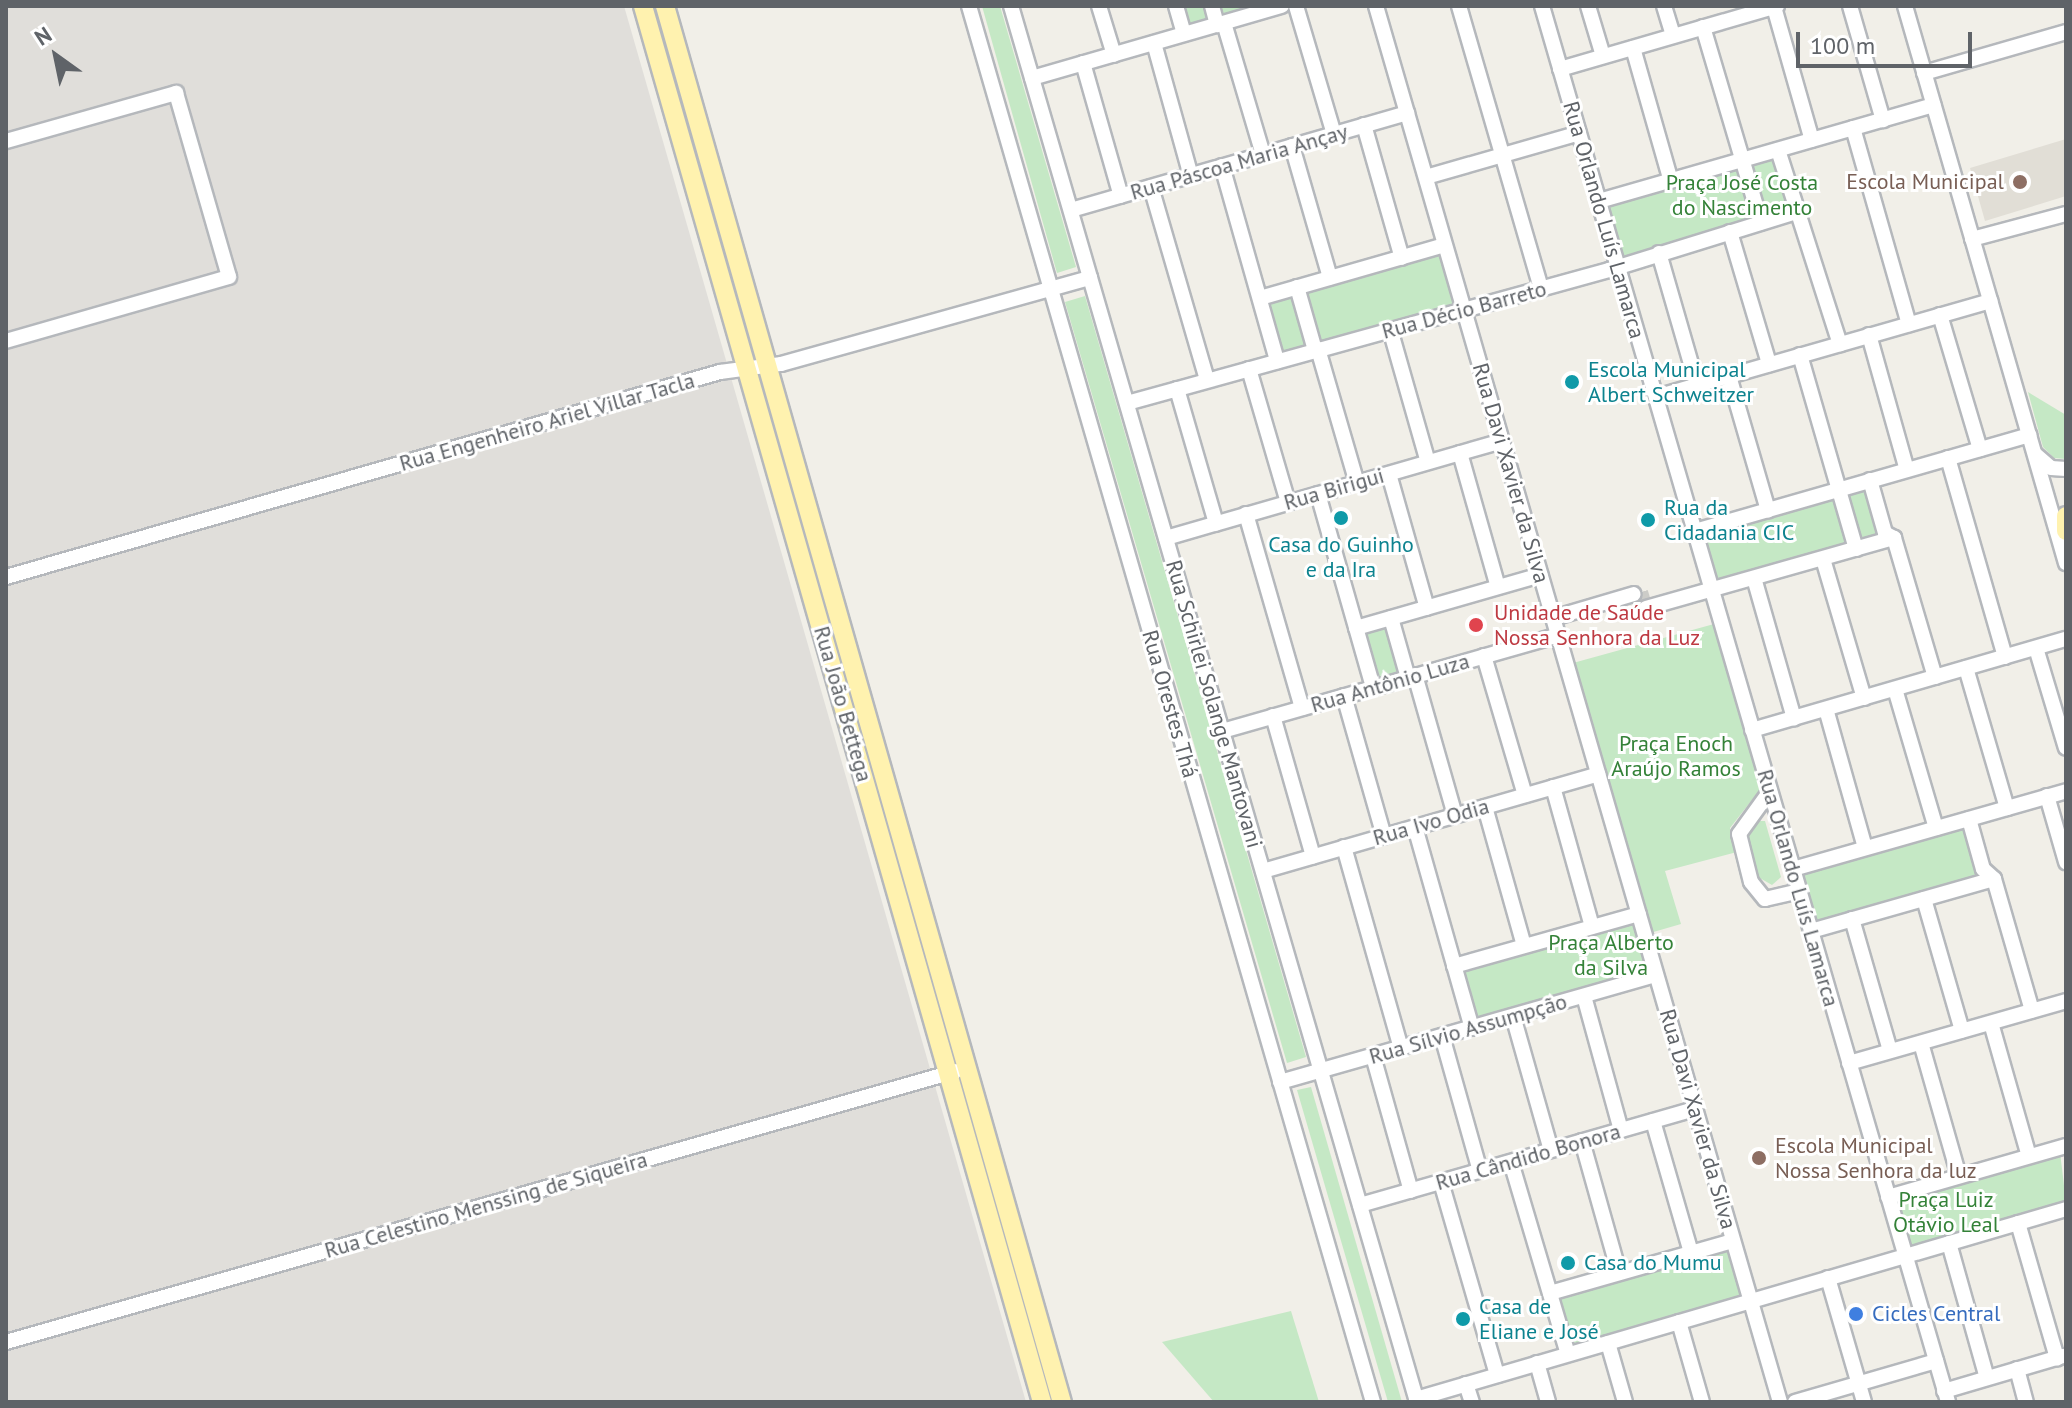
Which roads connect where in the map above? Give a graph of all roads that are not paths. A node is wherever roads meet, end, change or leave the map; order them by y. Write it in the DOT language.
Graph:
graph roads {
  1 [pos="643,6"];
  2 [pos="665,6"];
  3 [pos="969,6"];
  4 [pos="1011,6"];
  5 [pos="1099,6"];
  6 [pos="1176,6"];
  7 [pos="1212,6"];
  8 [pos="1282,6"];
  9 [pos="1296,6"];
  10 [pos="1376,6"];
  11 [pos="1459,6"];
  12 [pos="1542,6"];
  13 [pos="1588,6"];
  14 [pos="1664,6"];
  15 [pos="1776,6"];
  16 [pos="1850,6"];
  17 [pos="1905,6"];
  18 [pos="1741,11"];
  19 [pos="1220,24"];
  20 [pos="1703,27"];
  21 [pos="2066,32"];
  22 [pos="1184,34"];
  23 [pos="1673,36"];
  24 [pos="1154,43"];
  25 [pos="1633,48"];
  26 [pos="1114,55"];
  27 [pos="1603,56"];
  28 [pos="1083,63"];
  29 [pos="1560,69"];
  30 [pos="1924,73"];
  31 [pos="1032,78"];
  32 [pos="1933,105"];
  33 [pos="1407,113"];
  34 [pos="1883,120"];
  35 [pos="1364,125"];
  36 [pos="1853,128"];
  37 [pos="1579,133"];
  38 [pos="1334,134"];
  39 [pos="1812,140"];
  40 [pos="6,141"];
  41 [pos="1292,146"];
  42 [pos="1778,150"];
  43 [pos="1263,155"];
  44 [pos="1502,155"];
  45 [pos="1742,160"];
  46 [pos="1222,166"];
  47 [pos="1191,176"];
  48 [pos="1426,177"];
  49 [pos="1671,181"];
  50 [pos="1151,187"];
  51 [pos="1121,196"];
  52 [pos="1599,201"];
  53 [pos="1071,210"];
  54 [pos="1800,211"];
  55 [pos="2066,214"];
  56 [pos="1761,223"];
  57 [pos="1730,232"];
  58 [pos="1972,239"];
  59 [pos="1445,245"];
  60 [pos="1659,253"];
  61 [pos="1402,258"];
  62 [pos="1617,265"];
  63 [pos="1090,278"];
  64 [pos="1330,278"];
  65 [pos="1297,287"];
  66 [pos="1541,289"];
  67 [pos="1049,290"];
  68 [pos="1260,298"];
  69 [pos="1990,301"];
  70 [pos="1464,308"];
  71 [pos="1940,315"];
  72 [pos="1909,324"];
  73 [pos="1390,329"];
  74 [pos="1869,335"];
  75 [pos="6,341"];
  76 [pos="1840,344"];
  77 [pos="1317,350"];
  78 [pos="1800,355"];
  79 [pos="1277,361"];
  80 [pos="1769,364"];
  81 [pos="746,366"];
  82 [pos="768,367"];
  83 [pos="1249,369"];
  84 [pos="1729,376"];
  85 [pos="1207,380"];
  86 [pos="1697,385"];
  87 [pos="1177,389"];
  88 [pos="1656,397"];
  89 [pos="1127,403"];
  90 [pos="2029,435"];
  91 [pos="1502,441"];
  92 [pos="1980,449"];
  93 [pos="1460,453"];
  94 [pos="2034,454"];
  95 [pos="1948,458"];
  96 [pos="1428,462"];
  97 [pos="2066,469"];
  98 [pos="1907,470"];
  99 [pos="1389,474"];
  100 [pos="1870,480"];
  101 [pos="1357,483"];
  102 [pos="1839,489"];
  103 [pos="1318,494"];
  104 [pos="1288,502"];
  105 [pos="1768,510"];
  106 [pos="1246,514"];
  107 [pos="2066,516"];
  108 [pos="1216,523"];
  109 [pos="1695,531"];
  110 [pos="2066,531"];
  111 [pos="1166,538"];
  112 [pos="1894,538"];
  113 [pos="1856,549"];
  114 [pos="1823,559"];
  115 [pos="2066,563"];
  116 [pos="1541,575"];
  117 [pos="6,577"];
  118 [pos="1754,578"];
  119 [pos="1498,587"];
  120 [pos="1712,591"];
  121 [pos="1634,594"];
  122 [pos="1427,608"];
  123 [pos="1646,608"];
  124 [pos="1391,618"];
  125 [pos="1553,618"];
  126 [pos="1356,628"];
  127 [pos="1558,635"];
  128 [pos="2066,639"];
  129 [pos="2036,648"];
  130 [pos="1484,656"];
  131 [pos="2005,657"];
  132 [pos="1966,668"];
  133 [pos="1412,676"];
  134 [pos="1935,677"];
  135 [pos="1373,687"];
  136 [pos="1895,689"];
  137 [pos="1344,696"];
  138 [pos="1864,698"];
  139 [pos="1302,708"];
  140 [pos="1826,709"];
  141 [pos="1273,716"];
  142 [pos="1794,718"];
  143 [pos="868,721"];
  144 [pos="849,725"];
  145 [pos="1752,730"];
  146 [pos="1222,731"];
  147 [pos="2066,748"];
  148 [pos="1598,774"];
  149 [pos="1553,787"];
  150 [pos="1770,791"];
  151 [pos="2066,791"];
  152 [pos="1525,795"];
  153 [pos="2047,796"];
  154 [pos="1485,807"];
  155 [pos="2007,808"];
  156 [pos="1455,815"];
  157 [pos="1969,819"];
  158 [pos="1415,827"];
  159 [pos="1936,828"];
  160 [pos="1384,836"];
  161 [pos="1344,847"];
  162 [pos="1865,848"];
  163 [pos="1313,856"];
  164 [pos="2066,862"];
  165 [pos="1793,869"];
  166 [pos="1263,871"];
  167 [pos="1994,879"];
  168 [pos="1799,891"];
  169 [pos="1924,899"];
  170 [pos="1639,914"];
  171 [pos="1852,919"];
  172 [pos="1592,927"];
  173 [pos="1811,931"];
  174 [pos="1524,946"];
  175 [pos="1454,966"];
  176 [pos="1656,975"];
  177 [pos="1584,996"];
  178 [pos="2065,1005"];
  179 [pos="2032,1011"];
  180 [pos="1513,1016"];
  181 [pos="1991,1023"];
  182 [pos="1472,1028"];
  183 [pos="1962,1031"];
  184 [pos="1442,1036"];
  185 [pos="1921,1043"];
  186 [pos="1401,1048"];
  187 [pos="1890,1051"];
  188 [pos="1373,1056"];
  189 [pos="1849,1063"];
  190 [pos="967,1067"];
  191 [pos="1321,1070"];
  192 [pos="948,1073"];
  193 [pos="1280,1082"];
  194 [pos="1695,1109"];
  195 [pos="1653,1121"];
  196 [pos="1621,1130"];
  197 [pos="1582,1141"];
  198 [pos="2065,1149"];
  199 [pos="1551,1150"];
  200 [pos="2029,1156"];
  201 [pos="1511,1162"];
  202 [pos="1480,1171"];
  203 [pos="1959,1176"];
  204 [pos="1441,1182"];
  205 [pos="1411,1191"];
  206 [pos="1888,1197"];
  207 [pos="1360,1205"];
  208 [pos="2066,1209"];
  209 [pos="2018,1223"];
  210 [pos="1733,1241"];
  211 [pos="1949,1243"];
  212 [pos="1691,1253"];
  213 [pos="1905,1256"];
  214 [pos="1619,1273"];
  215 [pos="1828,1278"];
  216 [pos="1550,1293"];
  217 [pos="1751,1301"];
  218 [pos="1679,1322"];
  219 [pos="6,1342"];
  220 [pos="1608,1343"];
  221 [pos="1568,1354"];
  222 [pos="2062,1356"];
  223 [pos="1936,1361"];
  224 [pos="1537,1363"];
  225 [pos="2017,1369"];
  226 [pos="1497,1375"];
  227 [pos="1987,1378"];
  228 [pos="1858,1383"];
  229 [pos="1466,1384"];
  230 [pos="1946,1396"];
  231 [pos="1417,1400"];
  232 [pos="1042,1402"];
  233 [pos="1062,1402"];
  234 [pos="1373,1402"];
  235 [pos="1472,1402"];
  236 [pos="1548,1402"];
  237 [pos="1625,1402"];
  238 [pos="1702,1402"];
  239 [pos="1780,1402"];
  240 [pos="1795,1402"];
  241 [pos="1864,1402"];
  242 [pos="2026,1402"];
  1 -- 81 [label="main road, Rua João Bettega"];
  2 -- 82 [label="main road, Rua João Bettega"];
  3 -- 67 [label="street, Rua Orestes Thá"];
  4 -- 31 [label="street, Rua Schirlei Solange Mantovani"];
  5 -- 26 [label="street"];
  6 -- 22 [label="street"];
  7 -- 19 [label="street"];
  8 -- 19 [label="street"];
  9 -- 38 [label="street"];
  10 -- 33 [label="street, Rua Davi Xavier da Silva"];
  11 -- 44 [label="street"];
  12 -- 29 [label="street, Rua Orlando Luís Lamarca"];
  13 -- 27 [label="street"];
  14 -- 23 [label="street"];
  15 -- 18 [label="street"];
  15 -- 39 [label="street"];
  16 -- 34 [label="street"];
  17 -- 30 [label="street"];
  18 -- 20 [label="street"];
  19 -- 22 [label="street"];
  19 -- 43 [label="street"];
  20 -- 23 [label="street"];
  20 -- 45 [label="street"];
  21 -- 30 [label="street"];
  22 -- 24 [label="street"];
  23 -- 25 [label="street"];
  24 -- 26 [label="street"];
  24 -- 47 [label="street"];
  25 -- 27 [label="street"];
  25 -- 49 [label="street"];
  26 -- 28 [label="street"];
  27 -- 29 [label="street"];
  28 -- 31 [label="street"];
  28 -- 51 [label="street"];
  29 -- 37 [label="street, Rua Orlando Luís Lamarca"];
  30 -- 32 [label="street"];
  31 -- 53 [label="street, Rua Schirlei Solange Mantovani"];
  32 -- 34 [label="street"];
  32 -- 58 [label="street"];
  33 -- 35 [label="street, Rua Páscoa Maria Ançay"];
  33 -- 48 [label="street, Rua Davi Xavier da Silva"];
  34 -- 36 [label="street"];
  35 -- 38 [label="street, Rua Páscoa Maria Ançay"];
  35 -- 61 [label="street"];
  36 -- 39 [label="street"];
  36 -- 72 [label="street"];
  37 -- 44 [label="street"];
  37 -- 52 [label="street, Rua Orlando Luís Lamarca"];
  38 -- 41 [label="street, Rua Páscoa Maria Ançay"];
  39 -- 42 [label="street"];
  40 -- 75 [label="street"];
  41 -- 43 [label="street, Rua Páscoa Maria Ançay"];
  41 -- 64 [label="street"];
  42 -- 45 [label="street"];
  42 -- 54 [label="street"];
  43 -- 46 [label="street, Rua Páscoa Maria Ançay"];
  44 -- 48 [label="street"];
  44 -- 66 [label="street"];
  45 -- 49 [label="street"];
  45 -- 56 [label="street"];
  46 -- 47 [label="street, Rua Páscoa Maria Ançay"];
  46 -- 68 [label="street"];
  47 -- 50 [label="street, Rua Páscoa Maria Ançay"];
  48 -- 59 [label="street, Rua Davi Xavier da Silva"];
  49 -- 52 [label="street"];
  50 -- 51 [label="street, Rua Páscoa Maria Ançay"];
  50 -- 85 [label="street"];
  51 -- 53 [label="street, Rua Páscoa Maria Ançay"];
  52 -- 62 [label="street, Rua Orlando Luís Lamarca"];
  53 -- 63 [label="street, Rua Schirlei Solange Mantovani"];
  54 -- 56 [label="street, Rua Décio Barreto"];
  54 -- 76 [label="street"];
  55 -- 58 [label="street"];
  56 -- 57 [label="street, Rua Décio Barreto"];
  57 -- 60 [label="street, Rua Décio Barreto"];
  57 -- 80 [label="street"];
  58 -- 69 [label="street"];
  59 -- 61 [label="street"];
  59 -- 70 [label="street, Rua Davi Xavier da Silva"];
  60 -- 62 [label="street, Rua Décio Barreto"];
  60 -- 86 [label="street"];
  61 -- 64 [label="street"];
  62 -- 66 [label="street, Rua Décio Barreto"];
  62 -- 88 [label="street, Rua Orlando Luís Lamarca"];
  63 -- 67 [label="street, Rua Engenheiro Ariel Villar Tacla"];
  63 -- 89 [label="street, Rua Schirlei Solange Mantovani"];
  64 -- 65 [label="street"];
  65 -- 68 [label="street"];
  65 -- 77 [label="street"];
  66 -- 70 [label="street, Rua Décio Barreto"];
  67 -- 82 [label="street, Rua Engenheiro Ariel Villar Tacla"];
  67 -- 193 [label="street, Rua Orestes Thá"];
  68 -- 79 [label="street"];
  69 -- 71 [label="street"];
  69 -- 90 [label="street"];
  70 -- 73 [label="street, Rua Décio Barreto"];
  70 -- 91 [label="street, Rua Davi Xavier da Silva"];
  71 -- 72 [label="street"];
  71 -- 92 [label="street"];
  72 -- 74 [label="street"];
  73 -- 77 [label="street, Rua Décio Barreto"];
  73 -- 96 [label="street"];
  74 -- 76 [label="street"];
  74 -- 98 [label="street"];
  76 -- 78 [label="street"];
  77 -- 79 [label="street, Rua Décio Barreto"];
  77 -- 101 [label="street"];
  78 -- 80 [label="street"];
  78 -- 102 [label="street"];
  79 -- 83 [label="street, Rua Décio Barreto"];
  80 -- 84 [label="street"];
  81 -- 82 [label="street, Rua Engenheiro Ariel Villar Tacla"];
  81 -- 117 [label="street, Rua Engenheiro Ariel Villar Tacla"];
  81 -- 144 [label="main road, Rua João Bettega"];
  82 -- 143 [label="main road, Rua João Bettega"];
  83 -- 85 [label="street, Rua Décio Barreto"];
  83 -- 104 [label="street"];
  84 -- 86 [label="street"];
  84 -- 105 [label="street"];
  85 -- 87 [label="street, Rua Décio Barreto"];
  86 -- 88 [label="street"];
  87 -- 89 [label="street, Rua Décio Barreto"];
  87 -- 108 [label="street"];
  88 -- 109 [label="street, Rua Orlando Luís Lamarca"];
  89 -- 111 [label="street, Rua Schirlei Solange Mantovani"];
  90 -- 92 [label="street"];
  90 -- 94 [label="street"];
  91 -- 93 [label="street, Rua Birigui"];
  91 -- 116 [label="street, Rua Davi Xavier da Silva"];
  92 -- 95 [label="street"];
  93 -- 96 [label="street, Rua Birigui"];
  93 -- 119 [label="street"];
  94 -- 97 [label="street"];
  94 -- 115 [label="street"];
  95 -- 98 [label="street"];
  95 -- 131 [label="street"];
  96 -- 99 [label="street, Rua Birigui"];
  98 -- 100 [label="street"];
  99 -- 101 [label="street, Rua Birigui"];
  99 -- 122 [label="street"];
  100 -- 102 [label="street"];
  100 -- 112 [label="street"];
  101 -- 103 [label="street, Rua Birigui"];
  102 -- 105 [label="street"];
  102 -- 113 [label="street"];
  103 -- 104 [label="street, Rua Birigui"];
  103 -- 126 [label="street"];
  104 -- 106 [label="street, Rua Birigui"];
  105 -- 109 [label="street"];
  106 -- 108 [label="street, Rua Birigui"];
  106 -- 139 [label="street"];
  107 -- 110 [label="main road"];
  108 -- 111 [label="street, Rua Birigui"];
  109 -- 120 [label="street, Rua Orlando Luís Lamarca"];
  111 -- 146 [label="street, Rua Schirlei Solange Mantovani"];
  112 -- 113 [label="street"];
  112 -- 134 [label="street"];
  113 -- 114 [label="street"];
  114 -- 118 [label="street"];
  114 -- 138 [label="street"];
  116 -- 119 [label="street"];
  116 -- 125 [label="street, Rua Davi Xavier da Silva"];
  118 -- 120 [label="street"];
  118 -- 142 [label="street"];
  119 -- 122 [label="street"];
  120 -- 123 [label="street"];
  120 -- 145 [label="street, Rua Orlando Luís Lamarca"];
  121 -- 125 [label="street"];
  122 -- 124 [label="street"];
  124 -- 126 [label="street"];
  124 -- 133 [label="street"];
  125 -- 127 [label="street, Rua Davi Xavier da Silva"];
  126 -- 135 [label="street"];
  127 -- 130 [label="street, Rua Antônio Luza"];
  127 -- 148 [label="street, Rua Davi Xavier da Silva"];
  128 -- 129 [label="street"];
  129 -- 131 [label="street"];
  129 -- 147 [label="street"];
  130 -- 133 [label="street, Rua Antônio Luza"];
  130 -- 152 [label="street"];
  131 -- 132 [label="street"];
  132 -- 134 [label="street"];
  132 -- 155 [label="street"];
  133 -- 135 [label="street, Rua Antônio Luza"];
  133 -- 156 [label="street"];
  134 -- 136 [label="street"];
  135 -- 137 [label="street, Rua Antônio Luza"];
  136 -- 138 [label="street"];
  136 -- 159 [label="street"];
  137 -- 139 [label="street, Rua Antônio Luza"];
  137 -- 160 [label="street"];
  138 -- 140 [label="street"];
  139 -- 141 [label="street, Rua Antônio Luza"];
  140 -- 142 [label="street"];
  140 -- 162 [label="street"];
  141 -- 146 [label="street, Rua Antônio Luza"];
  141 -- 163 [label="street"];
  142 -- 145 [label="street"];
  143 -- 144 [label="main road"];
  143 -- 190 [label="main road, Rua João Bettega"];
  144 -- 192 [label="main road, Rua João Bettega"];
  145 -- 150 [label="street, Rua Orlando Luís Lamarca"];
  146 -- 166 [label="street, Rua Schirlei Solange Mantovani"];
  148 -- 149 [label="street, Rua Ivo Odia"];
  148 -- 170 [label="street, Rua Davi Xavier da Silva"];
  149 -- 152 [label="street, Rua Ivo Odia"];
  149 -- 172 [label="street"];
  150 -- 165 [label="street, Rua Orlando Luís Lamarca"];
  150 -- 168 [label="street"];
  151 -- 153 [label="street"];
  152 -- 154 [label="street, Rua Ivo Odia"];
  153 -- 155 [label="street"];
  153 -- 164 [label="street"];
  154 -- 156 [label="street, Rua Ivo Odia"];
  154 -- 174 [label="street"];
  155 -- 157 [label="street"];
  156 -- 158 [label="street, Rua Ivo Odia"];
  157 -- 159 [label="street"];
  157 -- 167 [label="street"];
  158 -- 160 [label="street, Rua Ivo Odia"];
  158 -- 175 [label="street"];
  159 -- 162 [label="street"];
  160 -- 161 [label="street, Rua Ivo Odia"];
  161 -- 163 [label="street, Rua Ivo Odia"];
  161 -- 186 [label="street"];
  162 -- 165 [label="street"];
  163 -- 166 [label="street, Rua Ivo Odia"];
  165 -- 168 [label="street, Rua Orlando Luís Lamarca"];
  166 -- 191 [label="street, Rua Schirlei Solange Mantovani"];
  167 -- 169 [label="street"];
  167 -- 179 [label="street"];
  168 -- 173 [label="street, Rua Orlando Luís Lamarca"];
  169 -- 171 [label="street"];
  169 -- 183 [label="street"];
  170 -- 172 [label="street"];
  170 -- 176 [label="street, Rua Davi Xavier da Silva"];
  171 -- 173 [label="street"];
  171 -- 187 [label="street"];
  172 -- 174 [label="street"];
  173 -- 189 [label="street, Rua Orlando Luís Lamarca"];
  174 -- 175 [label="street"];
  175 -- 182 [label="street"];
  176 -- 177 [label="street, Rua Sílvio Assumpção"];
  176 -- 194 [label="street, Rua Davi Xavier da Silva"];
  177 -- 180 [label="street, Rua Sílvio Assumpção"];
  177 -- 196 [label="street"];
  178 -- 179 [label="street"];
  179 -- 181 [label="street"];
  180 -- 182 [label="street, Rua Sílvio Assumpção"];
  180 -- 199 [label="street"];
  181 -- 183 [label="street"];
  181 -- 200 [label="street"];
  182 -- 184 [label="street, Rua Sílvio Assumpção"];
  183 -- 185 [label="street"];
  184 -- 186 [label="street, Rua Sílvio Assumpção"];
  184 -- 202 [label="street"];
  185 -- 187 [label="street"];
  185 -- 203 [label="street"];
  186 -- 188 [label="street, Rua Sílvio Assumpção"];
  187 -- 189 [label="street"];
  188 -- 191 [label="street, Rua Sílvio Assumpção"];
  188 -- 205 [label="street"];
  189 -- 206 [label="street, Rua Orlando Luís Lamarca"];
  190 -- 192 [label="street, Rua Celestino Menssing de Siqueira"];
  190 -- 233 [label="main road, Rua João Bettega"];
  191 -- 193 [label="street, Rua Sílvio Assumpção"];
  191 -- 207 [label="street, Rua Schirlei Solange Mantovani"];
  192 -- 219 [label="street, Rua Celestino Menssing de Siqueira"];
  192 -- 232 [label="main road, Rua João Bettega"];
  193 -- 234 [label="street, Rua Orestes Thá"];
  194 -- 195 [label="street, Rua Cândido Bonora"];
  194 -- 210 [label="street, Rua Davi Xavier da Silva"];
  195 -- 196 [label="street, Rua Cândido Bonora"];
  195 -- 212 [label="street"];
  196 -- 197 [label="street, Rua Cândido Bonora"];
  197 -- 199 [label="street, Rua Cândido Bonora"];
  197 -- 214 [label="street"];
  198 -- 200 [label="street"];
  199 -- 201 [label="street, Rua Cândido Bonora"];
  200 -- 203 [label="street"];
  201 -- 202 [label="street, Rua Cândido Bonora"];
  201 -- 216 [label="street"];
  202 -- 204 [label="street, Rua Cândido Bonora"];
  203 -- 206 [label="street"];
  204 -- 205 [label="street, Rua Cândido Bonora"];
  204 -- 226 [label="street"];
  205 -- 207 [label="street, Rua Cândido Bonora"];
  206 -- 213 [label="street, Rua Orlando Luís Lamarca"];
  207 -- 231 [label="street, Rua Schirlei Solange Mantovani"];
  208 -- 209 [label="street"];
  209 -- 211 [label="street"];
  209 -- 222 [label="street"];
  210 -- 212 [label="street"];
  210 -- 217 [label="street, Rua Davi Xavier da Silva"];
  211 -- 213 [label="street"];
  211 -- 227 [label="street"];
  212 -- 214 [label="street"];
  213 -- 215 [label="street"];
  213 -- 223 [label="street, Rua Orlando Luís Lamarca"];
  214 -- 216 [label="street"];
  215 -- 217 [label="street"];
  215 -- 228 [label="street"];
  216 -- 221 [label="street"];
  217 -- 218 [label="street"];
  217 -- 239 [label="street, Rua Davi Xavier da Silva"];
  218 -- 220 [label="street"];
  218 -- 238 [label="street"];
  220 -- 221 [label="street"];
  220 -- 237 [label="street"];
  221 -- 224 [label="street"];
  222 -- 225 [label="street"];
  223 -- 228 [label="street"];
  223 -- 230 [label="street, Rua Orlando Luís Lamarca"];
  224 -- 226 [label="street"];
  224 -- 236 [label="street"];
  225 -- 227 [label="street"];
  225 -- 242 [label="street"];
  226 -- 229 [label="street"];
  227 -- 230 [label="street"];
  228 -- 240 [label="street"];
  228 -- 241 [label="street"];
  229 -- 231 [label="street"];
  229 -- 235 [label="street"];
}
